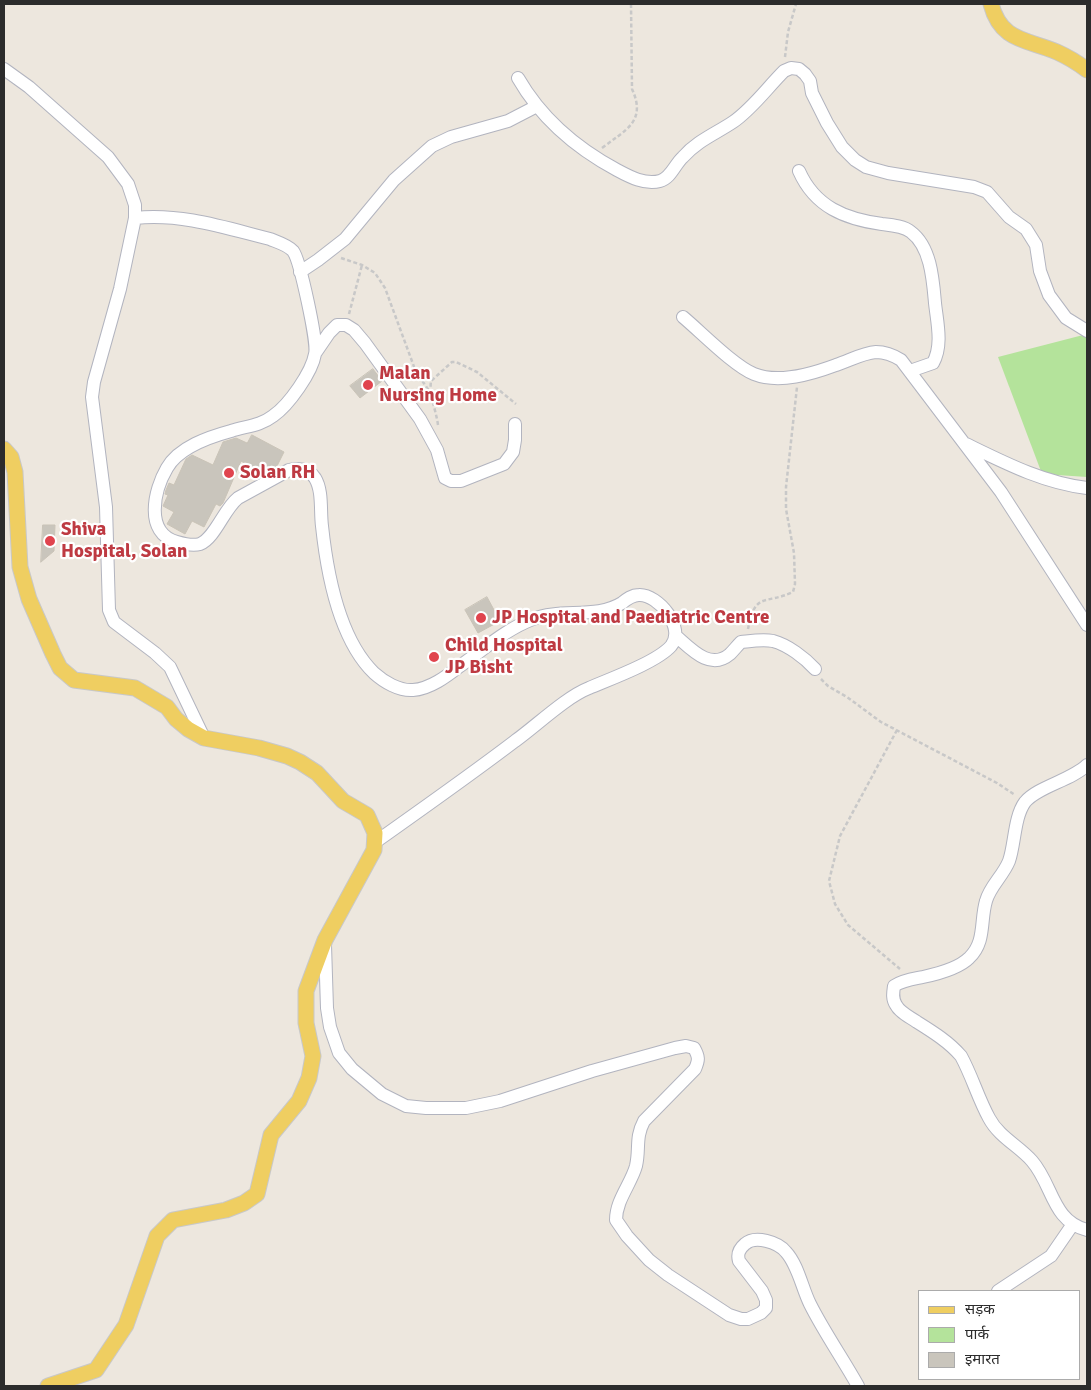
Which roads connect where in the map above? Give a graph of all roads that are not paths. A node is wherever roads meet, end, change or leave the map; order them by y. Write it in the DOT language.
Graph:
graph roads {
  1 [pos="992,4"];
  2 [pos="4,69"];
  3 [pos="1087,70"];
  4 [pos="518,78"];
  5 [pos="537,106"];
  6 [pos="799,171"];
  7 [pos="136,218"];
  8 [pos="300,272"];
  9 [pos="683,317"];
  10 [pos="1087,331"];
  11 [pos="316,352"];
  12 [pos="910,371"];
  13 [pos="515,424"];
  14 [pos="964,444"];
  15 [pos="4,449"];
  16 [pos="1087,488"];
  17 [pos="1087,625"];
  18 [pos="676,636"];
  19 [pos="815,669"];
  20 [pos="204,738"];
  21 [pos="1087,765"];
  22 [pos="374,843"];
  23 [pos="325,940"];
  24 [pos="1073,1224"];
  25 [pos="1087,1230"];
  26 [pos="1000,1290"];
  27 [pos="48,1386"];
  28 [pos="858,1386"];
  1 -- 3 [label="main road"];
  2 -- 7 [label="street"];
  4 -- 5 [label="street"];
  5 -- 8 [label="street"];
  5 -- 10 [label="street"];
  6 -- 12 [label="street"];
  7 -- 8 [label="street"];
  7 -- 20 [label="street"];
  8 -- 11 [label="street"];
  9 -- 12 [label="street"];
  11 -- 13 [label="street"];
  11 -- 18 [label="street"];
  12 -- 14 [label="street"];
  14 -- 16 [label="street"];
  14 -- 17 [label="street"];
  15 -- 20 [label="main road"];
  18 -- 19 [label="street"];
  18 -- 22 [label="street"];
  20 -- 22 [label="main road"];
  21 -- 24 [label="street"];
  22 -- 23 [label="main road"];
  23 -- 27 [label="main road"];
  23 -- 28 [label="street"];
  24 -- 25 [label="street"];
  24 -- 26 [label="street"];
}
